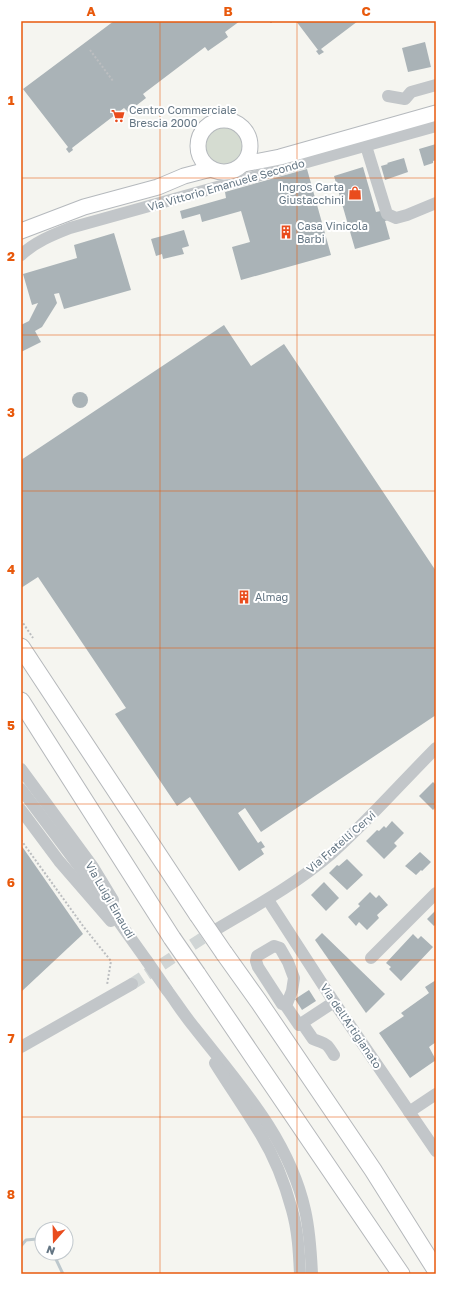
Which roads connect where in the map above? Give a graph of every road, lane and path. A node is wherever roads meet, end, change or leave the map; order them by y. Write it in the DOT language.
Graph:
graph roads {
  1 [pos="90,50"];
  2 [pos="113,81"];
  3 [pos="436,85"];
  4 [pos="388,96"];
  5 [pos="436,113"];
  6 [pos="436,126"];
  7 [pos="250,140"];
  8 [pos="366,146"];
  9 [pos="198,152"];
  10 [pos="280,157"];
  11 [pos="244,164"];
  12 [pos="211,169"];
  13 [pos="184,176"];
  14 [pos="436,203"];
  15 [pos="55,217"];
  16 [pos="21,231"];
  17 [pos="21,244"];
  18 [pos="21,255"];
  19 [pos="21,647"];
  20 [pos="21,701"];
  21 [pos="433,755"];
  22 [pos="21,769"];
  23 [pos="21,789"];
  24 [pos="21,810"];
  25 [pos="21,840"];
  26 [pos="436,892"];
  27 [pos="268,900"];
  28 [pos="212,932"];
  29 [pos="136,945"];
  30 [pos="371,958"];
  31 [pos="132,984"];
  32 [pos="107,990"];
  33 [pos="334,1002"];
  34 [pos="286,1006"];
  35 [pos="302,1023"];
  36 [pos="193,1026"];
  37 [pos="21,1047"];
  38 [pos="334,1055"];
  39 [pos="436,1094"];
  40 [pos="409,1112"];
  41 [pos="436,1151"];
  42 [pos="436,1270"];
  43 [pos="300,1274"];
  44 [pos="312,1274"];
  45 [pos="401,1274"];
  1 -- 2 [label="path"];
  3 -- 4 [label="street"];
  5 -- 10 [label="main road, Via Vittorio Emanuele Secondo"];
  6 -- 8 [label="street, Via Vittorio Emanuele Secondo"];
  7 -- 9 [label="main road, Via Vittorio Emanuele Secondo"];
  7 -- 10 [label="main road, Via Vittorio Emanuele Secondo"];
  7 -- 11 [label="main road, Via Vittorio Emanuele Secondo"];
  8 -- 14 [label="street"];
  8 -- 18 [label="street, Via Vittorio Emanuele Secondo"];
  9 -- 12 [label="main road, Via Vittorio Emanuele Secondo"];
  9 -- 13 [label="main road, Via Vittorio Emanuele Secondo"];
  10 -- 11 [label="main road, Via Vittorio Emanuele Secondo"];
  11 -- 12 [label="main road, Via Vittorio Emanuele Secondo"];
  12 -- 13 [label="main road, Via Vittorio Emanuele Secondo"];
  13 -- 15 [label="main road, Via Vittorio Emanuele Secondo"];
  15 -- 16 [label="main road, Via Vittorio Emanuele Secondo"];
  15 -- 17 [label="street"];
  19 -- 42 [label="highway, bridge"];
  20 -- 45 [label="highway, bridge"];
  21 -- 27 [label="street, Via Fratelli Cervi"];
  22 -- 29 [label="street, Via Luigi Einaudi"];
  23 -- 29 [label="street"];
  24 -- 29 [label="street, Via Luigi Einaudi"];
  25 -- 32 [label="path"];
  26 -- 30 [label="street"];
  27 -- 28 [label="street, Via Fratelli Cervi"];
  27 -- 33 [label="street, Via dell'Artigianato"];
  29 -- 36 [label="street, bridge"];
  31 -- 37 [label="street"];
  33 -- 35 [label="street"];
  33 -- 40 [label="street, Via dell'Artigianato"];
  34 -- 35 [label="street"];
  35 -- 38 [label="street"];
  36 -- 43 [label="street"];
  36 -- 44 [label="street"];
  39 -- 40 [label="street"];
  40 -- 41 [label="street, Via dell'Artigianato"];
}
